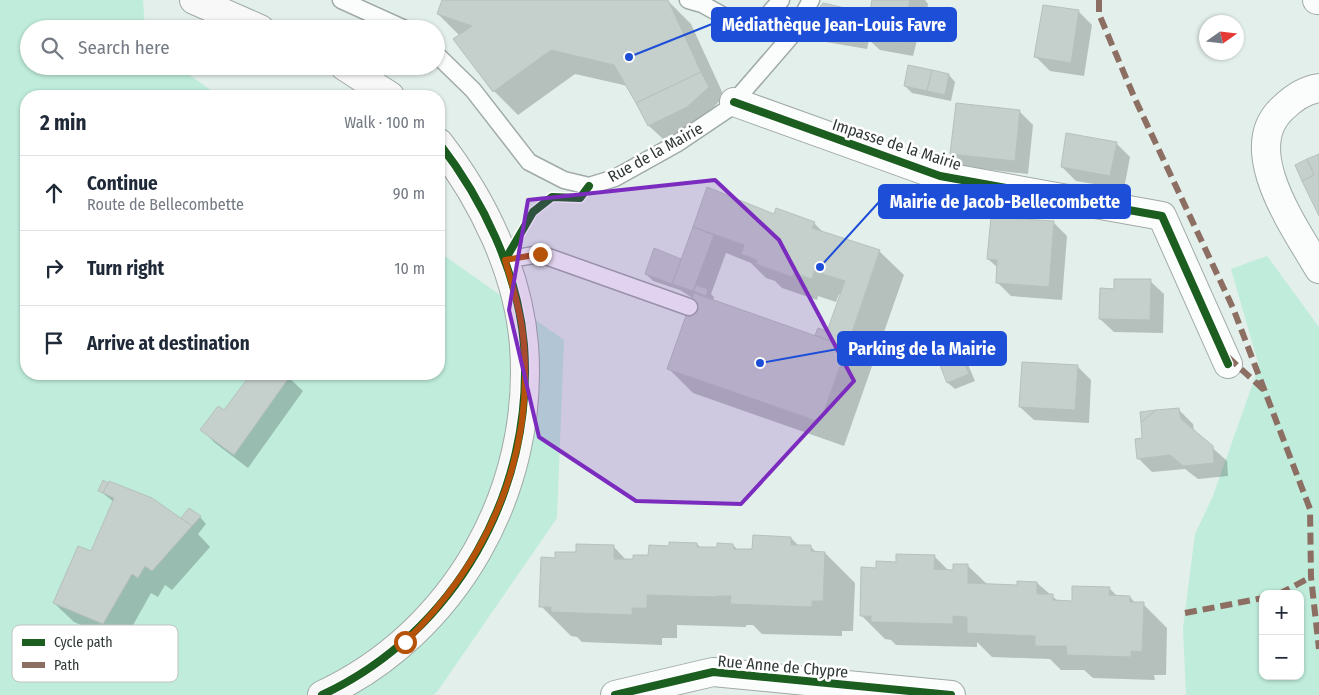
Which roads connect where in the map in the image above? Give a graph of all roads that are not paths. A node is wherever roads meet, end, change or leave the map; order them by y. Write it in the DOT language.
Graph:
graph roads {
  1 [pos="194,0"];
  2 [pos="341,0"];
  3 [pos="688,0"];
  4 [pos="781,0"];
  5 [pos="811,0"];
  6 [pos="240,20"];
  7 [pos="385,20"];
  8 [pos="445,63"];
  9 [pos="358,75"];
  10 [pos="1319,88"];
  11 [pos="381,90"];
  12 [pos="734,102"];
  13 [pos="445,151"];
  14 [pos="505,260"];
  15 [pos="1319,270"];
  16 [pos="689,307"];
  17 [pos="1228,364"];
  18 [pos="786,687"];
  19 [pos="322,695"];
  20 [pos="615,695"];
  21 [pos="951,695"];
  1 -- 6 [label="street"];
  2 -- 7 [label="lane"];
  3 -- 4 [label="lane"];
  5 -- 12 [label="lane, Rue de la Mairie"];
  8 -- 12 [label="lane, Rue de la Mairie"];
  9 -- 11 [label="street"];
  10 -- 15 [label="street"];
  12 -- 17 [label="street, Impasse de la Mairie"];
  13 -- 14 [label="street"];
  14 -- 16 [label="lane"];
  14 -- 19 [label="street"];
  18 -- 20 [label="street, Rue Anne de Chypre"];
  18 -- 21 [label="street, Rue Anne de Chypre"];
}
